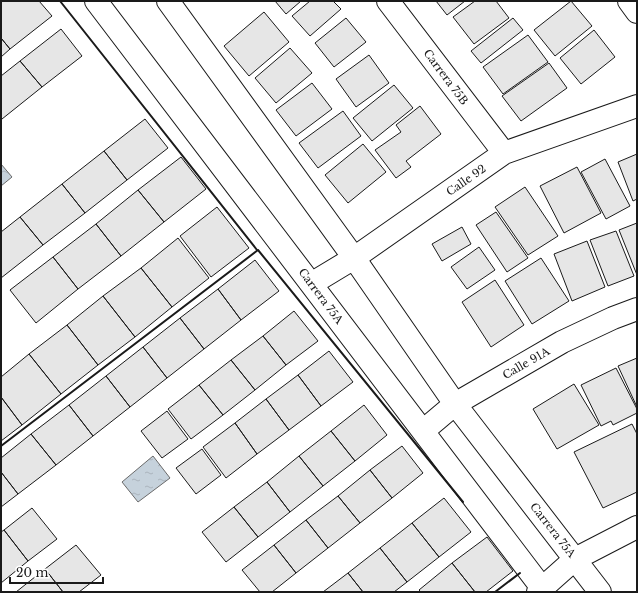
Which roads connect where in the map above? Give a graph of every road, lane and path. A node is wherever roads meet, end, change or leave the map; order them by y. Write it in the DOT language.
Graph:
graph roads {
  1 [pos="96,1"];
  2 [pos="168,1"];
  3 [pos="388,1"];
  4 [pos="629,1"];
  5 [pos="637,12"];
  6 [pos="637,106"];
  7 [pos="504,153"];
  8 [pos="354,258"];
  9 [pos="311,284"];
  10 [pos="637,309"];
  11 [pos="455,404"];
  12 [pos="423,431"];
  13 [pos="637,527"];
  14 [pos="575,559"];
  15 [pos="542,591"];
  16 [pos="600,592"];
  1 -- 9 [label="street, Carrera 75A"];
  2 -- 8 [label="street, Carrera 75A"];
  3 -- 7 [label="street, Carrera 75B"];
  4 -- 5 [label="street"];
  6 -- 7 [label="street, Calle 92"];
  7 -- 8 [label="street, Calle 92"];
  8 -- 9 [label="street, Calle 92"];
  8 -- 11 [label="street, Carrera 75A"];
  9 -- 12 [label="street, Carrera 75A"];
  10 -- 11 [label="street, Calle 91A"];
  11 -- 12 [label="street, Calle 91A"];
  11 -- 14 [label="street, Carrera 75A"];
  12 -- 15 [label="street, Carrera 75A"];
  13 -- 14 [label="street"];
  14 -- 15 [label="street"];
  14 -- 16 [label="street, Carrera 75A"];
}
